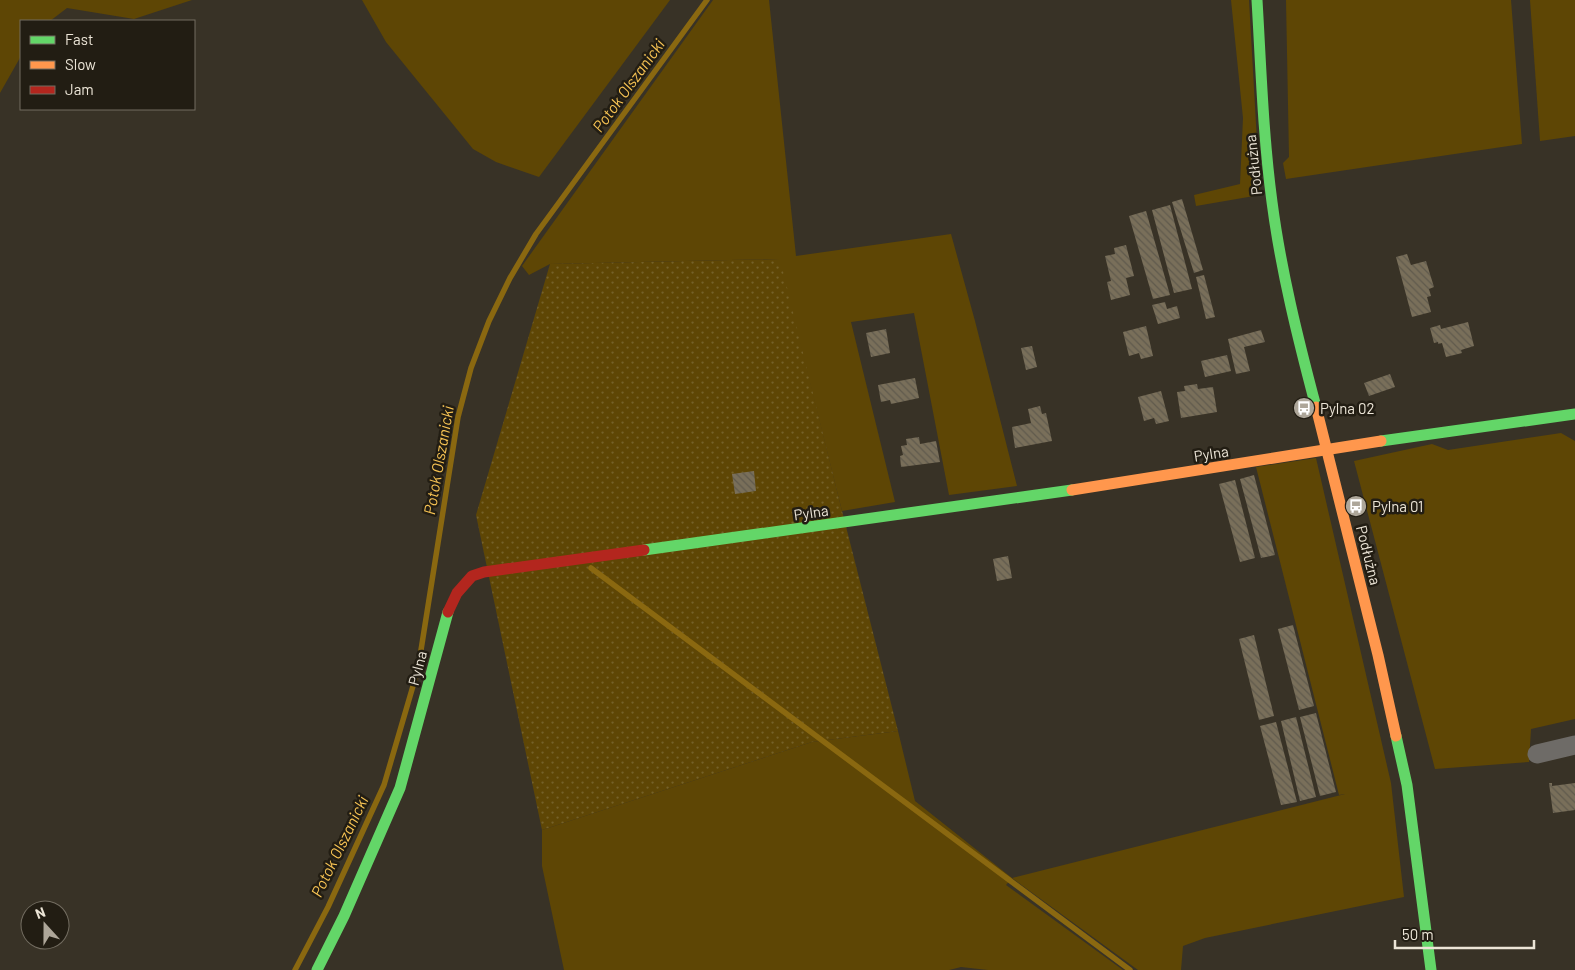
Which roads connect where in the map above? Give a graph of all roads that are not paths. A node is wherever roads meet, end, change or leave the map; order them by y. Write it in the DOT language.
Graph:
graph roads {
  1 [pos="1257,0"];
  2 [pos="1575,414"];
  3 [pos="1327,449"];
  4 [pos="1575,745"];
  5 [pos="1537,754"];
  6 [pos="317,970"];
  7 [pos="1431,970"];
  1 -- 3 [label="street, Podłużna"];
  2 -- 3 [label="street, Pylna"];
  3 -- 6 [label="street, Pylna"];
  3 -- 7 [label="street, Podłużna"];
  4 -- 5 [label="street"];
}
